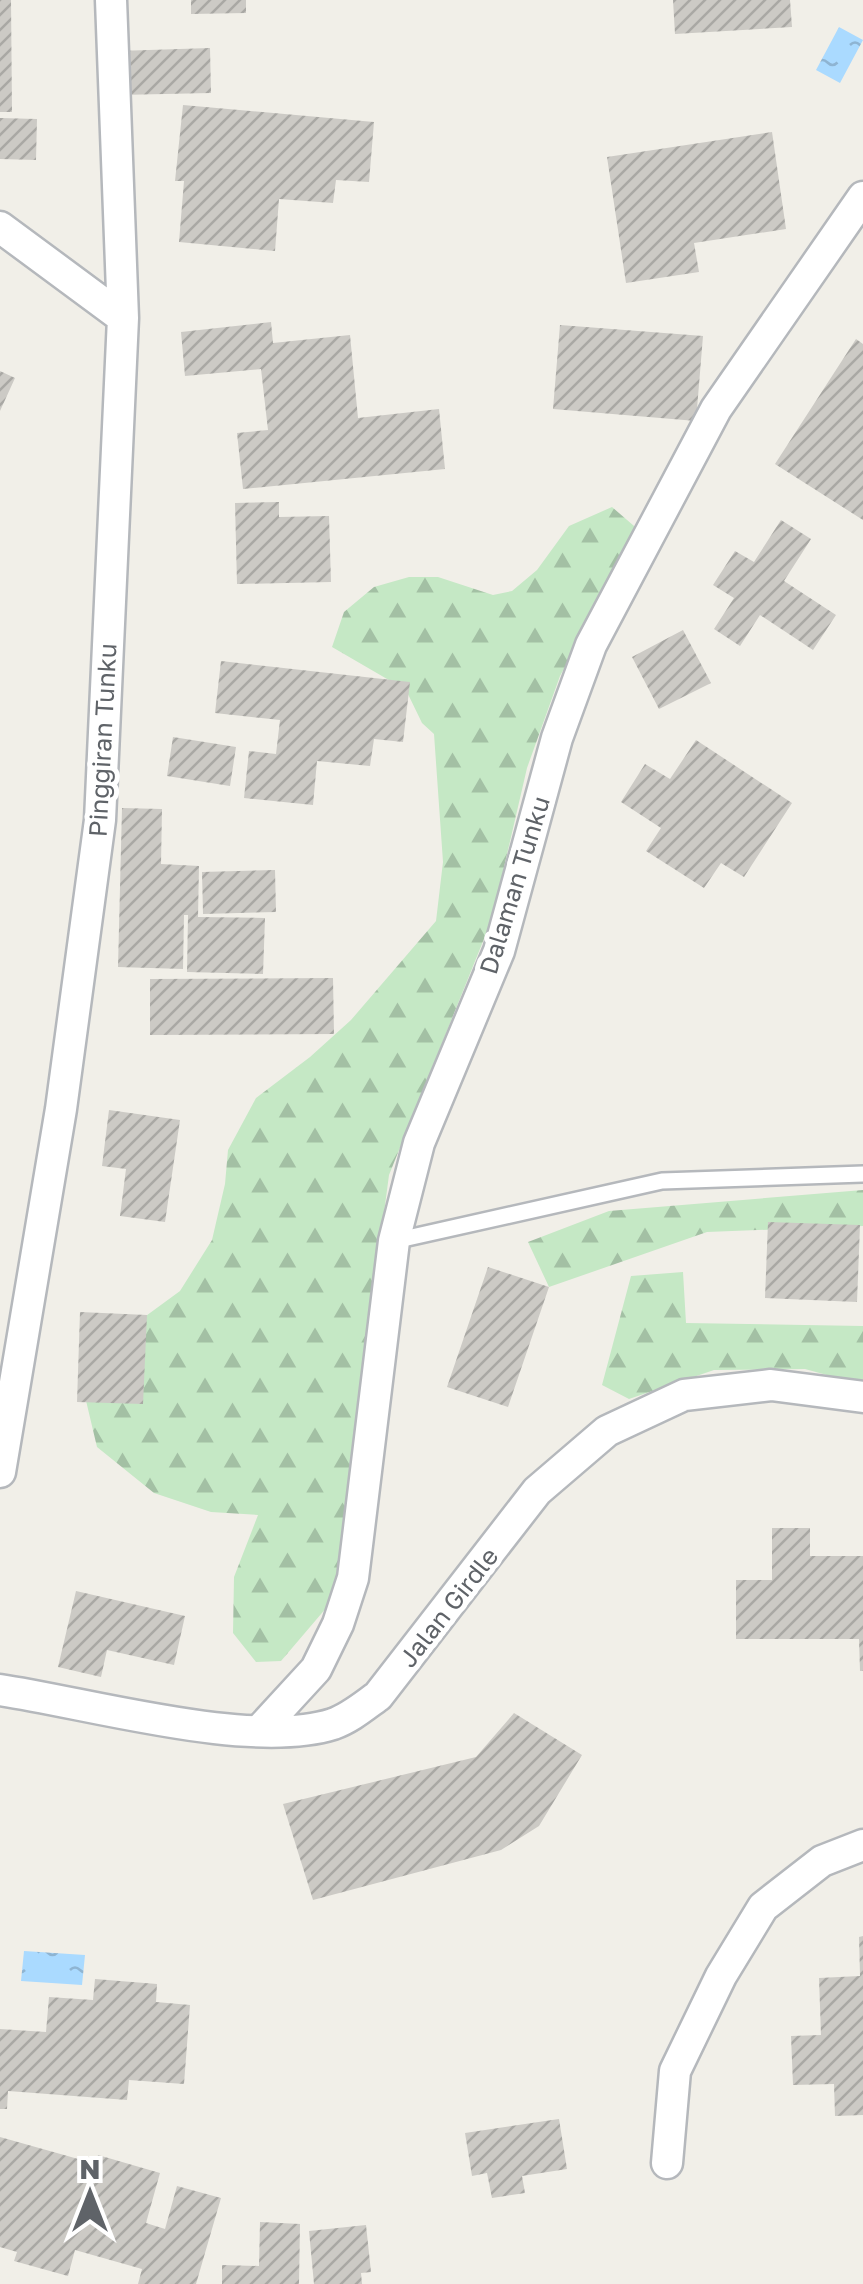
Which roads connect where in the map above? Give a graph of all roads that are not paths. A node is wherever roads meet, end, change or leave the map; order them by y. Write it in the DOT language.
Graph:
graph roads {
  1 [pos="111,0"];
  2 [pos="863,197"];
  3 [pos="0,226"];
  4 [pos="123,318"];
  5 [pos="863,1174"];
  6 [pos="394,1240"];
  7 [pos="863,1397"];
  8 [pos="0,1472"];
  9 [pos="0,1690"];
  10 [pos="259,1730"];
  11 [pos="863,1845"];
  12 [pos="667,2164"];
  1 -- 4 [label="street, Pinggiran Tunku"];
  2 -- 6 [label="street, Dalaman Tunku"];
  3 -- 4 [label="street"];
  4 -- 8 [label="street, Pinggiran Tunku"];
  5 -- 6 [label="lane"];
  6 -- 10 [label="street, Dalaman Tunku"];
  7 -- 10 [label="street, Jalan Girdle"];
  9 -- 10 [label="street, Jalan Girdle"];
  11 -- 12 [label="street"];
}
